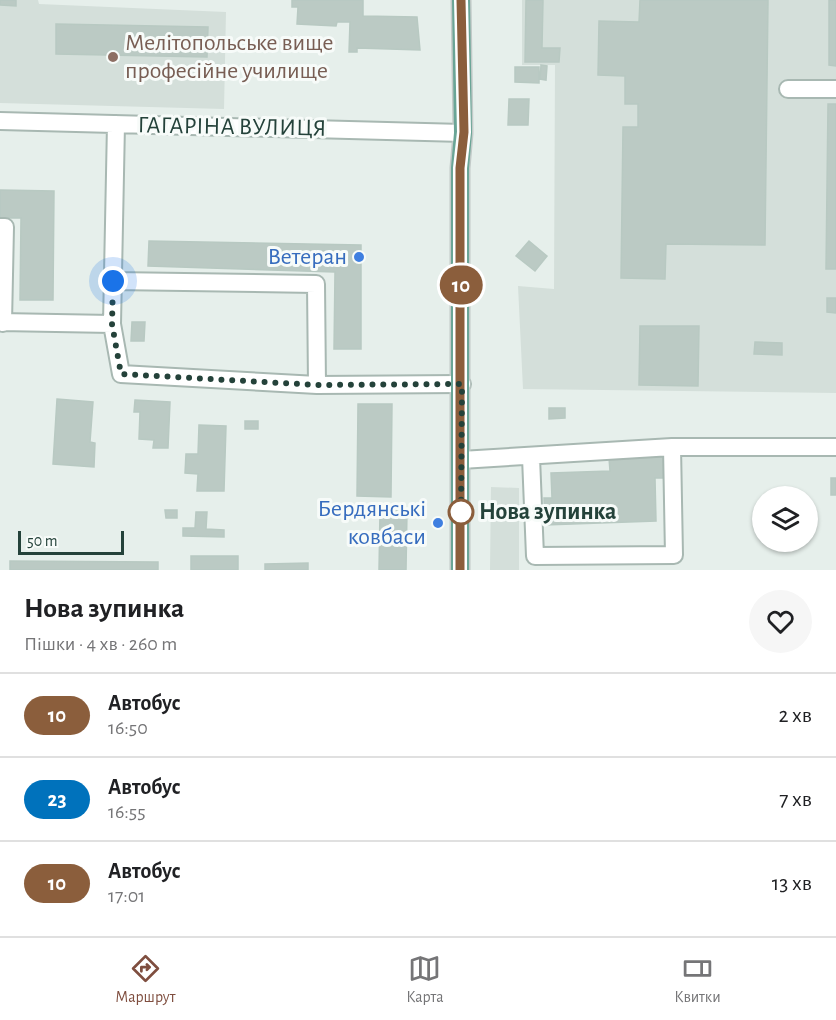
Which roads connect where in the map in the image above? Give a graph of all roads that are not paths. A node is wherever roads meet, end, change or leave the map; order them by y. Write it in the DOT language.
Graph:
graph roads {
  1 [pos="461,0"];
  2 [pos="788,89"];
  3 [pos="836,89"];
  4 [pos="0,121"];
  5 [pos="116,124"];
  6 [pos="464,132"];
  7 [pos="0,227"];
  8 [pos="113,281"];
  9 [pos="2,322"];
  10 [pos="112,324"];
  11 [pos="462,384"];
  12 [pos="317,385"];
  13 [pos="672,447"];
  14 [pos="836,447"];
  15 [pos="531,457"];
  16 [pos="461,460"];
  17 [pos="460,570"];
  1 -- 6 [label="main road"];
  2 -- 3 [label="street"];
  4 -- 5 [label="street, ГАГАРІНА ВУЛИЦЯ"];
  5 -- 6 [label="street, ГАГАРІНА ВУЛИЦЯ"];
  5 -- 8 [label="street"];
  6 -- 11 [label="main road"];
  7 -- 9 [label="street"];
  8 -- 10 [label="street"];
  8 -- 12 [label="street"];
  9 -- 10 [label="street"];
  10 -- 12 [label="street"];
  11 -- 12 [label="street"];
  11 -- 16 [label="main road"];
  13 -- 14 [label="street"];
  13 -- 15 [label="street"];
  13 -- 15 [label="street"];
  15 -- 16 [label="street"];
  16 -- 17 [label="main road"];
}
